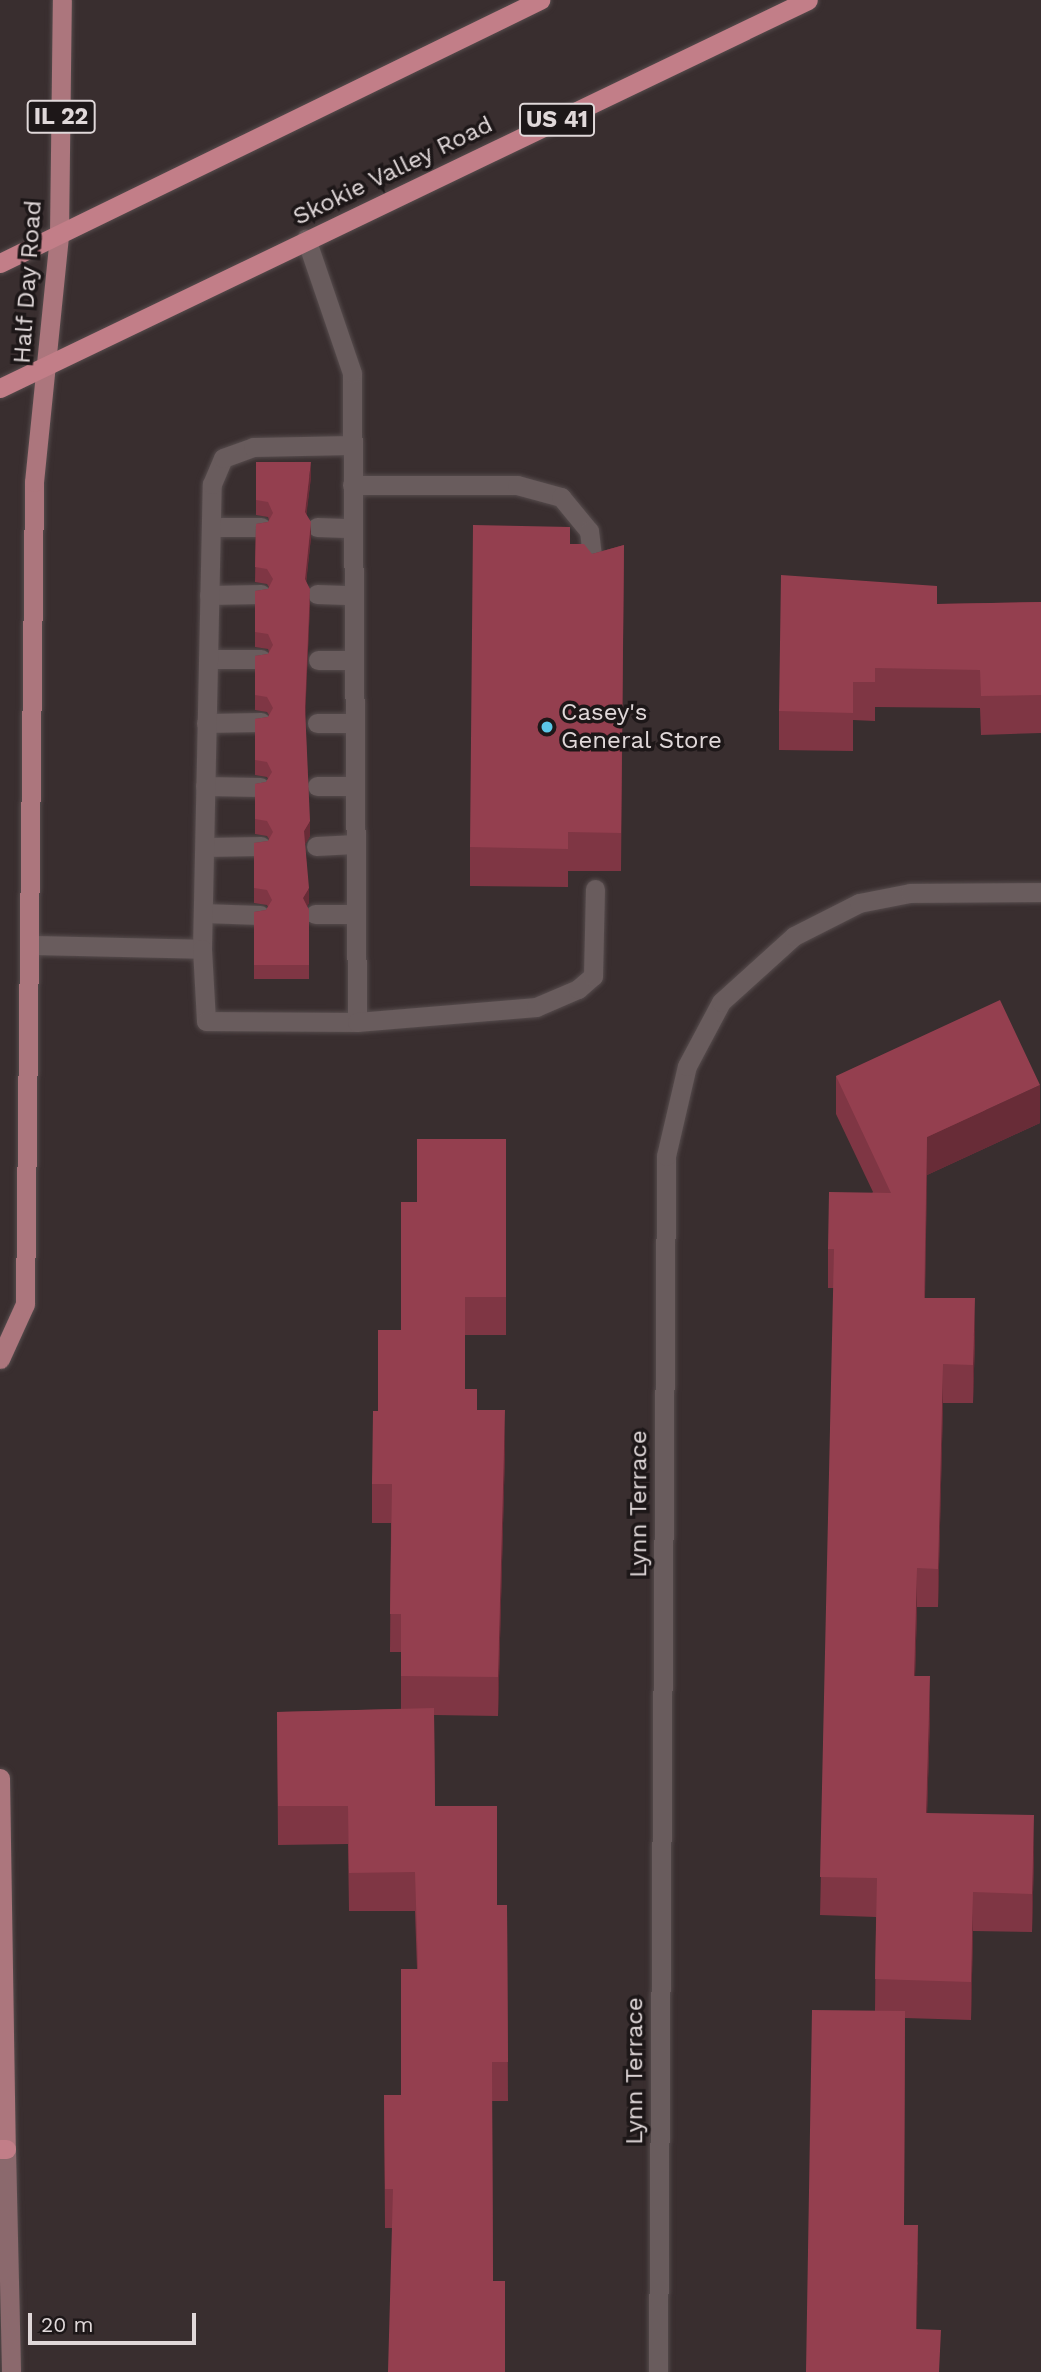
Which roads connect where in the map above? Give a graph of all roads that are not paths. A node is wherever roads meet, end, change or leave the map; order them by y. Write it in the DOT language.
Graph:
graph roads {
  1 [pos="62,0"];
  2 [pos="540,0"];
  3 [pos="808,0"];
  4 [pos="59,234"];
  5 [pos="306,239"];
  6 [pos="0,263"];
  7 [pos="48,365"];
  8 [pos="0,388"];
  9 [pos="352,445"];
  10 [pos="352,485"];
  11 [pos="211,527"];
  12 [pos="261,527"];
  13 [pos="317,527"];
  14 [pos="353,528"];
  15 [pos="596,581"];
  16 [pos="261,594"];
  17 [pos="317,594"];
  18 [pos="209,595"];
  19 [pos="353,595"];
  20 [pos="208,659"];
  21 [pos="261,659"];
  22 [pos="318,660"];
  23 [pos="354,660"];
  24 [pos="261,722"];
  25 [pos="206,723"];
  26 [pos="317,723"];
  27 [pos="354,723"];
  28 [pos="205,786"];
  29 [pos="317,786"];
  30 [pos="355,786"];
  31 [pos="260,787"];
  32 [pos="355,844"];
  33 [pos="261,846"];
  34 [pos="316,846"];
  35 [pos="205,847"];
  36 [pos="595,889"];
  37 [pos="1041,892"];
  38 [pos="203,913"];
  39 [pos="315,914"];
  40 [pos="356,914"];
  41 [pos="260,915"];
  42 [pos="32,945"];
  43 [pos="202,949"];
  44 [pos="357,1022"];
  45 [pos="0,1359"];
  46 [pos="0,1777"];
  47 [pos="3,2149"];
  48 [pos="12,2372"];
  49 [pos="658,2372"];
  1 -- 4 [label="main road, Half Day Road / IL 22"];
  2 -- 4 [label="highway"];
  3 -- 5 [label="highway, Skokie Valley Road / US 41"];
  4 -- 6 [label="highway"];
  4 -- 7 [label="main road, Half Day Road / IL 22"];
  5 -- 7 [label="highway, Skokie Valley Road / US 41"];
  5 -- 9 [label="street"];
  7 -- 8 [label="highway, Skokie Valley Road / US 41"];
  7 -- 42 [label="main road, Half Day Road"];
  9 -- 10 [label="street"];
  9 -- 11 [label="street"];
  10 -- 14 [label="street"];
  10 -- 15 [label="street"];
  11 -- 12 [label="street"];
  11 -- 18 [label="street"];
  13 -- 14 [label="street"];
  14 -- 19 [label="street"];
  16 -- 18 [label="street"];
  17 -- 19 [label="street"];
  18 -- 20 [label="street"];
  19 -- 23 [label="street"];
  20 -- 21 [label="street"];
  20 -- 25 [label="street"];
  22 -- 23 [label="street"];
  23 -- 27 [label="street"];
  24 -- 25 [label="street"];
  25 -- 28 [label="street"];
  26 -- 27 [label="street"];
  27 -- 30 [label="street"];
  28 -- 31 [label="street"];
  28 -- 35 [label="street"];
  29 -- 30 [label="street"];
  30 -- 32 [label="street"];
  32 -- 34 [label="street"];
  32 -- 40 [label="street"];
  33 -- 35 [label="street"];
  35 -- 38 [label="street"];
  36 -- 44 [label="street"];
  37 -- 49 [label="street, Lynn Terrace"];
  38 -- 41 [label="street"];
  38 -- 43 [label="street"];
  39 -- 40 [label="street"];
  40 -- 44 [label="street"];
  42 -- 43 [label="street"];
  42 -- 45 [label="main road, Half Day Road"];
  43 -- 44 [label="street"];
  46 -- 47 [label="main road"];
  47 -- 48 [label="main road"];
}
